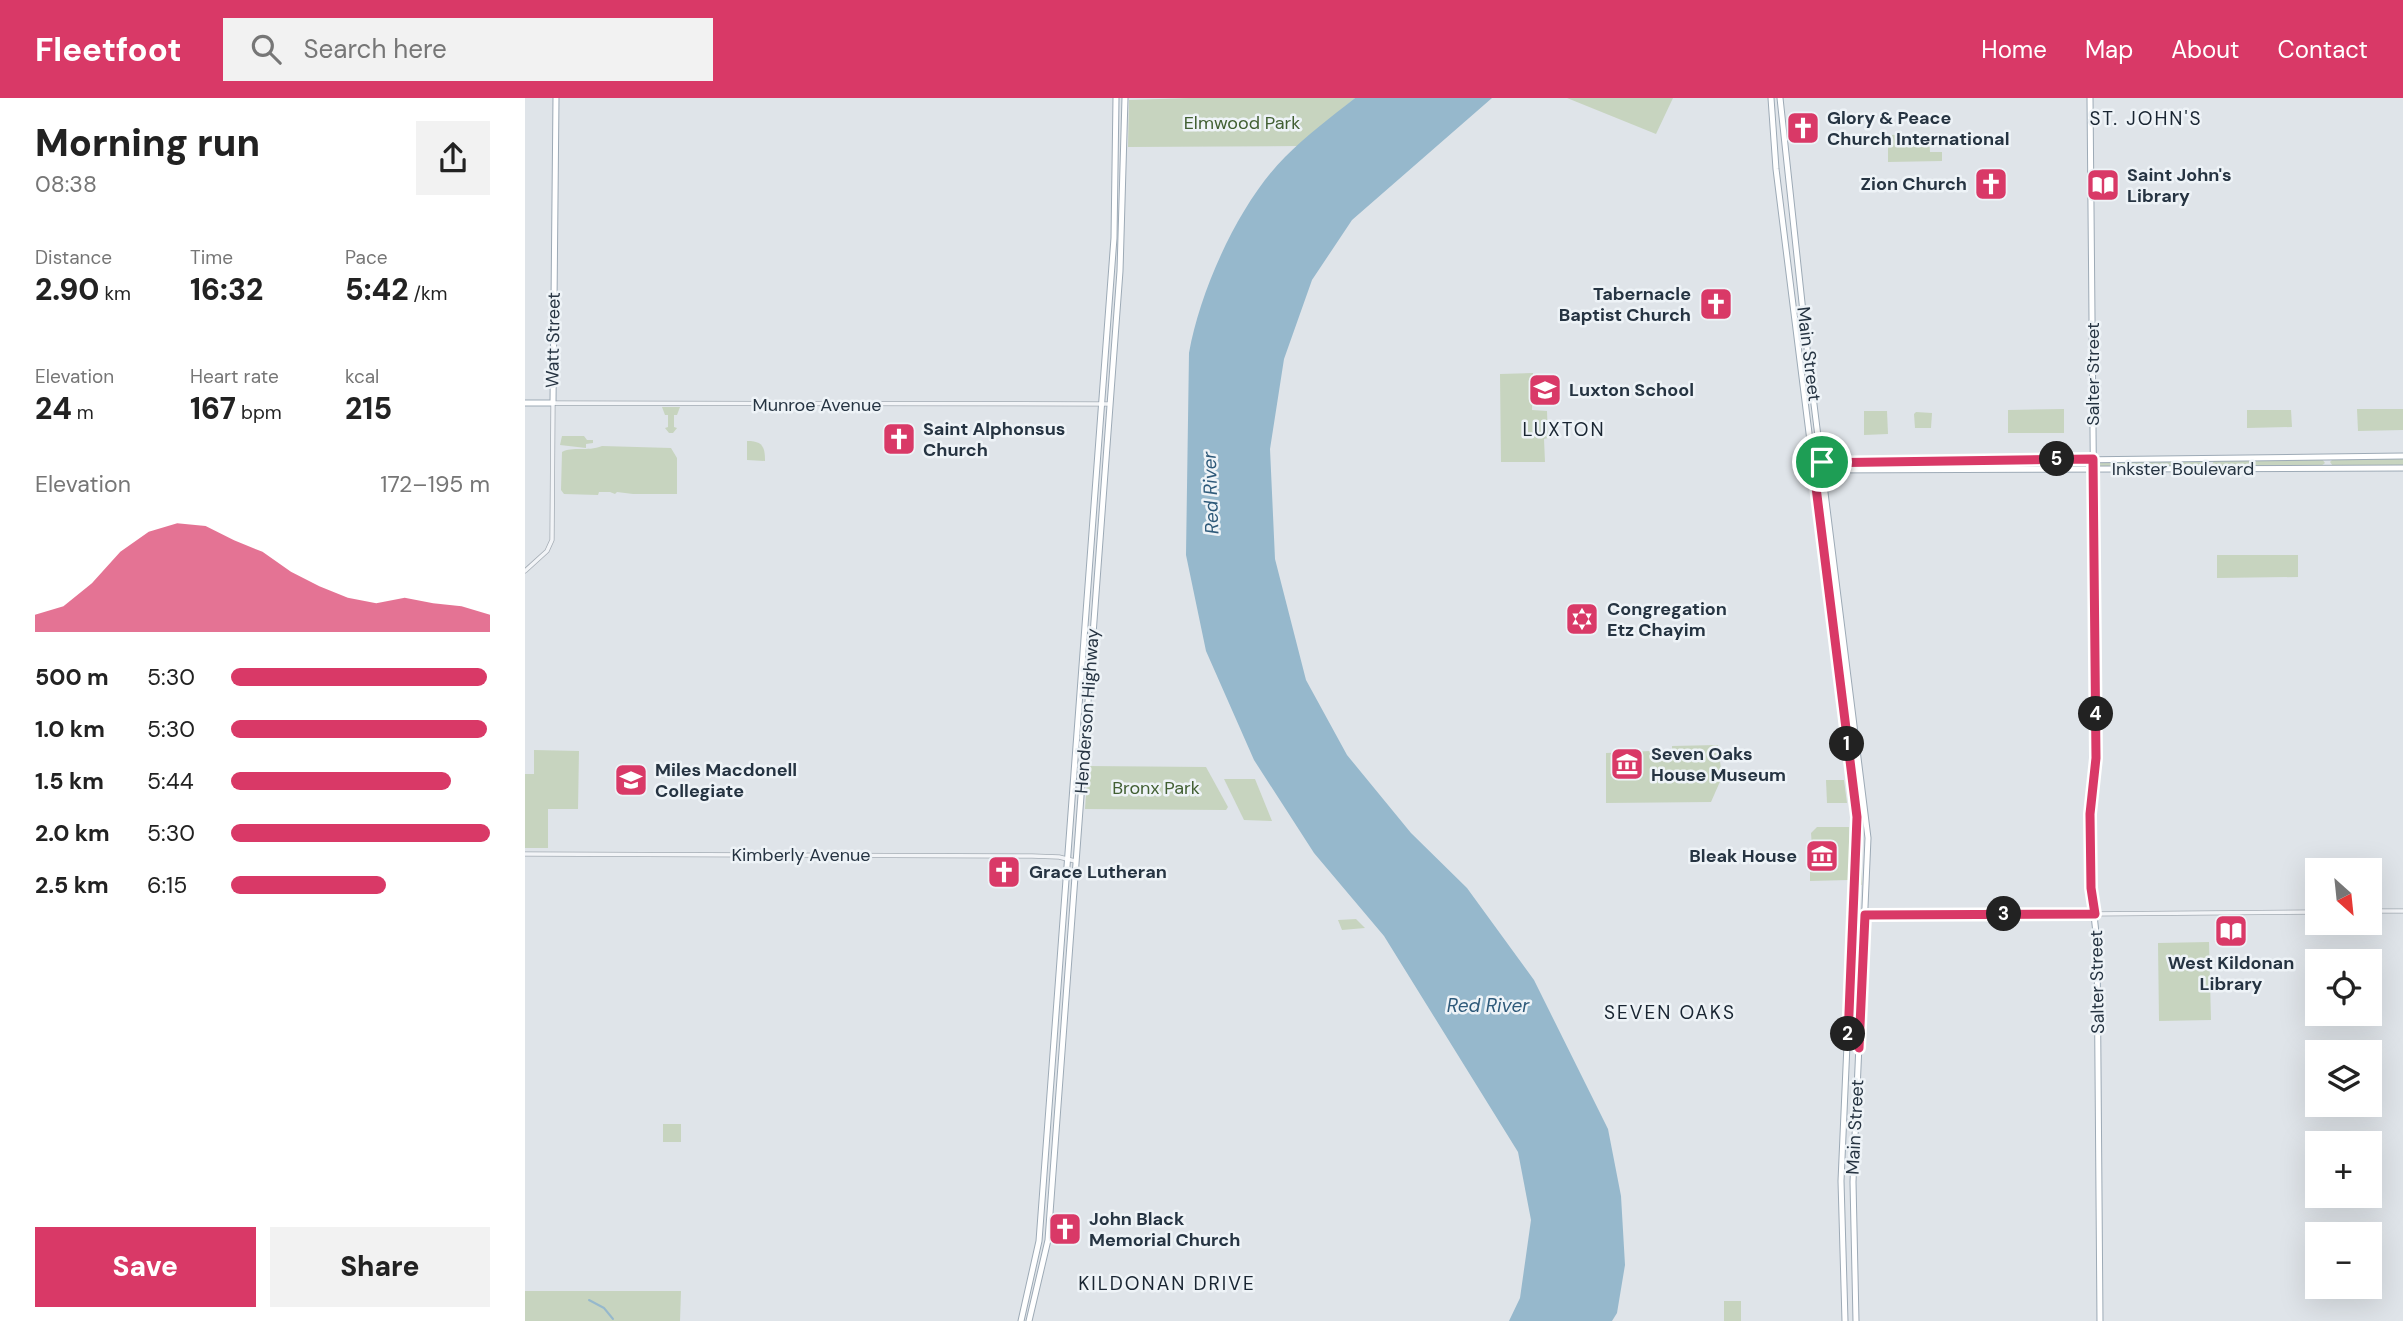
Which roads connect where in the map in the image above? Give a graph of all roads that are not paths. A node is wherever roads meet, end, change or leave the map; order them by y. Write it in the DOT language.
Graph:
graph roads {
  1 [pos="556,98"];
  2 [pos="1116,98"];
  3 [pos="1125,98"];
  4 [pos="1771,98"];
  5 [pos="1780,98"];
  6 [pos="2090,98"];
  7 [pos="525,403"];
  8 [pos="553,403"];
  9 [pos="1109,404"];
  10 [pos="1101,405"];
  11 [pos="2403,456"];
  12 [pos="2093,459"];
  13 [pos="1822,462"];
  14 [pos="1813,463"];
  15 [pos="2403,468"];
  16 [pos="2094,469"];
  17 [pos="1814,470"];
  18 [pos="1823,470"];
  19 [pos="525,571"];
  20 [pos="1089,573"];
  21 [pos="1097,573"];
  22 [pos="1857,840"];
  23 [pos="1868,848"];
  24 [pos="525,854"];
  25 [pos="1068,858"];
  26 [pos="1076,861"];
  27 [pos="2382,911"];
  28 [pos="2403,911"];
  29 [pos="2305,912"];
  30 [pos="2095,914"];
  31 [pos="1865,915"];
  32 [pos="1853,916"];
  33 [pos="1849,1020"];
  34 [pos="1860,1029"];
  35 [pos="1848,1038"];
  36 [pos="1859,1048"];
  37 [pos="1021,1321"];
  38 [pos="1029,1321"];
  39 [pos="1845,1321"];
  40 [pos="1856,1321"];
  41 [pos="2100,1321"];
  1 -- 8 [label="main road, Watt Street"];
  2 -- 10 [label="main road, Henderson Highway"];
  3 -- 9 [label="main road, Henderson Highway"];
  4 -- 14 [label="main road, Main Street"];
  5 -- 13 [label="main road, Main Street"];
  6 -- 12 [label="main road, Salter Street"];
  7 -- 8 [label="main road, Munroe Avenue"];
  8 -- 10 [label="street, Munroe Avenue"];
  8 -- 19 [label="street, Watt Street"];
  9 -- 10 [label="street, Munroe Avenue"];
  9 -- 21 [label="main road, Henderson Highway"];
  10 -- 20 [label="main road, Henderson Highway"];
  11 -- 12 [label="main road, Inkster Boulevard"];
  12 -- 13 [label="main road, Inkster Boulevard"];
  12 -- 16 [label="main road, Salter Street"];
  13 -- 14 [label="main road, Inkster Boulevard"];
  13 -- 18 [label="main road, Main Street"];
  14 -- 17 [label="main road"];
  15 -- 16 [label="main road, Inkster Boulevard"];
  16 -- 18 [label="main road, Inkster Boulevard"];
  16 -- 30 [label="main road, Salter Street"];
  17 -- 18 [label="main road, Inkster Boulevard"];
  17 -- 22 [label="main road, Main Street"];
  18 -- 23 [label="main road, Main Street"];
  20 -- 21 [label="main road"];
  20 -- 25 [label="main road, Henderson Highway"];
  21 -- 26 [label="main road, Henderson Highway"];
  22 -- 23 [label="main road"];
  22 -- 32 [label="main road, Main Street"];
  23 -- 31 [label="main road, Main Street"];
  24 -- 25 [label="street, Kimberly Avenue"];
  25 -- 26 [label="street, Kimberly Avenue"];
  25 -- 37 [label="main road, Henderson Highway"];
  26 -- 38 [label="main road, Henderson Highway"];
  27 -- 28 [label="street"];
  29 -- 30 [label="street"];
  30 -- 31 [label="street"];
  30 -- 41 [label="main road, Salter Street"];
  31 -- 32 [label="street"];
  31 -- 34 [label="main road, Main Street"];
  32 -- 33 [label="main road, Main Street"];
  33 -- 34 [label="main road"];
  33 -- 35 [label="main road, Main Street"];
  34 -- 36 [label="main road, Main Street"];
  35 -- 36 [label="main road"];
  35 -- 39 [label="main road, Main Street"];
  36 -- 40 [label="main road, Main Street"];
}
